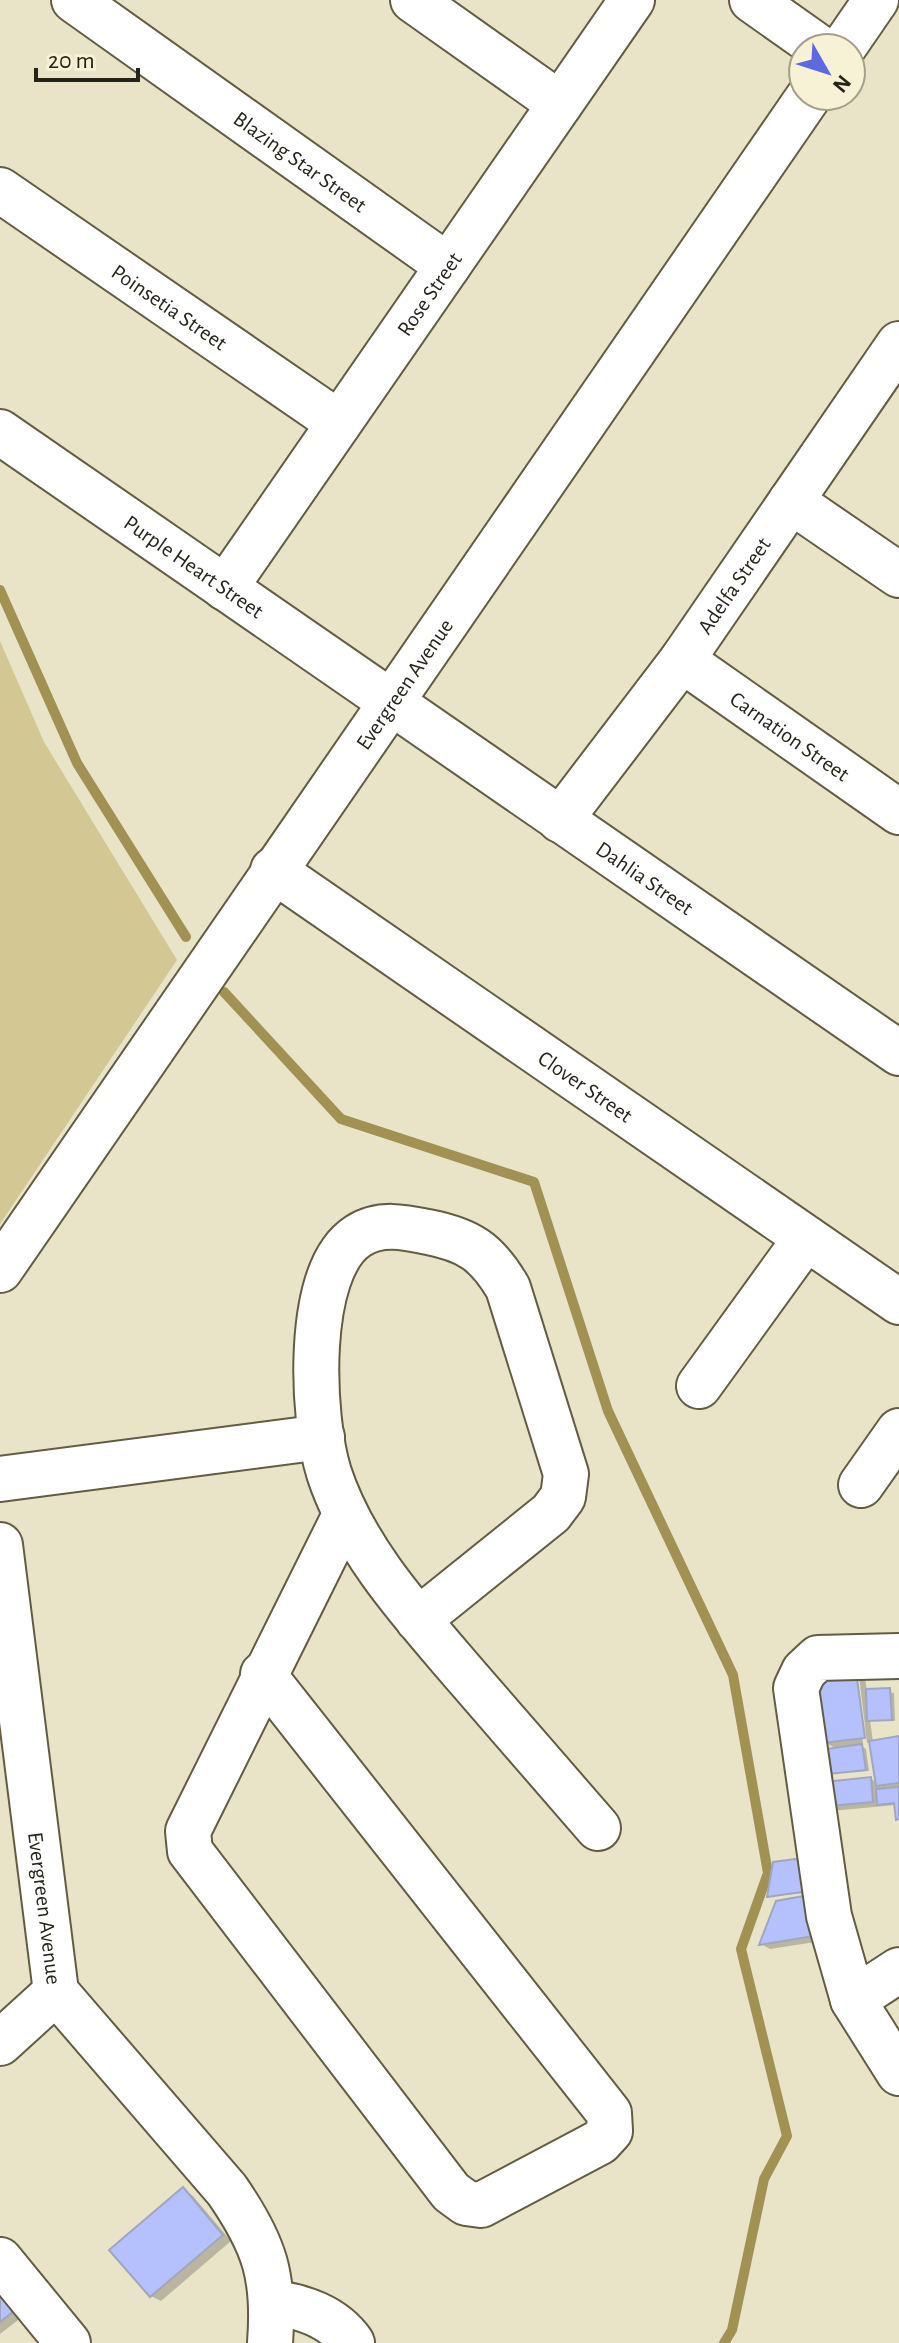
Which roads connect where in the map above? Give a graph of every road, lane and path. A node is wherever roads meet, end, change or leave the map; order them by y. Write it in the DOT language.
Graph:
graph roads {
  1 [pos="74,0"];
  2 [pos="413,0"];
  3 [pos="632,0"];
  4 [pos="752,0"];
  5 [pos="876,0"];
  6 [pos="797,32"];
  7 [pos="854,32"];
  8 [pos="560,104"];
  9 [pos="798,112"];
  10 [pos="0,190"];
  11 [pos="448,266"];
  12 [pos="899,344"];
  13 [pos="339,423"];
  14 [pos="0,432"];
  15 [pos="791,501"];
  16 [pos="899,575"];
  17 [pos="225,588"];
  18 [pos="682,660"];
  19 [pos="389,702"];
  20 [pos="899,812"];
  21 [pos="560,820"];
  22 [pos="273,870"];
  23 [pos="899,1053"];
  24 [pos="806,1238"];
  25 [pos="0,1270"];
  26 [pos="899,1302"];
  27 [pos="699,1386"];
  28 [pos="899,1431"];
  29 [pos="322,1437"];
  30 [pos="0,1479"];
  31 [pos="861,1485"];
  32 [pos="345,1515"];
  33 [pos="0,1545"];
  34 [pos="418,1620"];
  35 [pos="899,1656"];
  36 [pos="263,1674"];
  37 [pos="598,1828"];
  38 [pos="899,1970"];
  39 [pos="56,1992"];
  40 [pos="853,2000"];
  41 [pos="0,2043"];
  42 [pos="899,2073"];
  43 [pos="0,2260"];
  44 [pos="271,2323"];
  45 [pos="68,2343"];
  46 [pos="352,2343"];
  1 -- 11 [label="street, Blazing Star Street"];
  2 -- 8 [label="street"];
  3 -- 8 [label="street, Rose Street"];
  4 -- 6 [label="street"];
  5 -- 7 [label="street"];
  8 -- 11 [label="street, Rose Street"];
  9 -- 19 [label="street, Evergreen Avenue"];
  10 -- 13 [label="street, Poinsetia Street"];
  11 -- 13 [label="street, Rose Street"];
  12 -- 15 [label="street, Adelfa Street"];
  13 -- 17 [label="street, Rose Street"];
  14 -- 17 [label="street, Purple Heart Street"];
  15 -- 16 [label="street"];
  15 -- 18 [label="street, Adelfa Street"];
  17 -- 19 [label="street, Purple Heart Street"];
  18 -- 20 [label="street, Carnation Street"];
  18 -- 21 [label="street, Adelfa Street"];
  19 -- 21 [label="street, Dahlia Street"];
  19 -- 22 [label="street, Evergreen Avenue"];
  21 -- 23 [label="street, Dahlia Street"];
  22 -- 24 [label="street, Clover Street"];
  22 -- 25 [label="street, Evergreen Avenue"];
  24 -- 26 [label="street, Clover Street"];
  24 -- 27 [label="street"];
  28 -- 31 [label="street"];
  29 -- 30 [label="street"];
  29 -- 32 [label="street"];
  29 -- 34 [label="street"];
  32 -- 34 [label="street"];
  32 -- 36 [label="street"];
  33 -- 39 [label="street, Evergreen Avenue"];
  34 -- 37 [label="street"];
  35 -- 40 [label="street"];
  36 -- 36 [label="street"];
  38 -- 40 [label="street"];
  39 -- 41 [label="street"];
  39 -- 44 [label="street, Evergreen Avenue"];
  40 -- 42 [label="street"];
  43 -- 45 [label="street"];
  44 -- 46 [label="street"];
}
